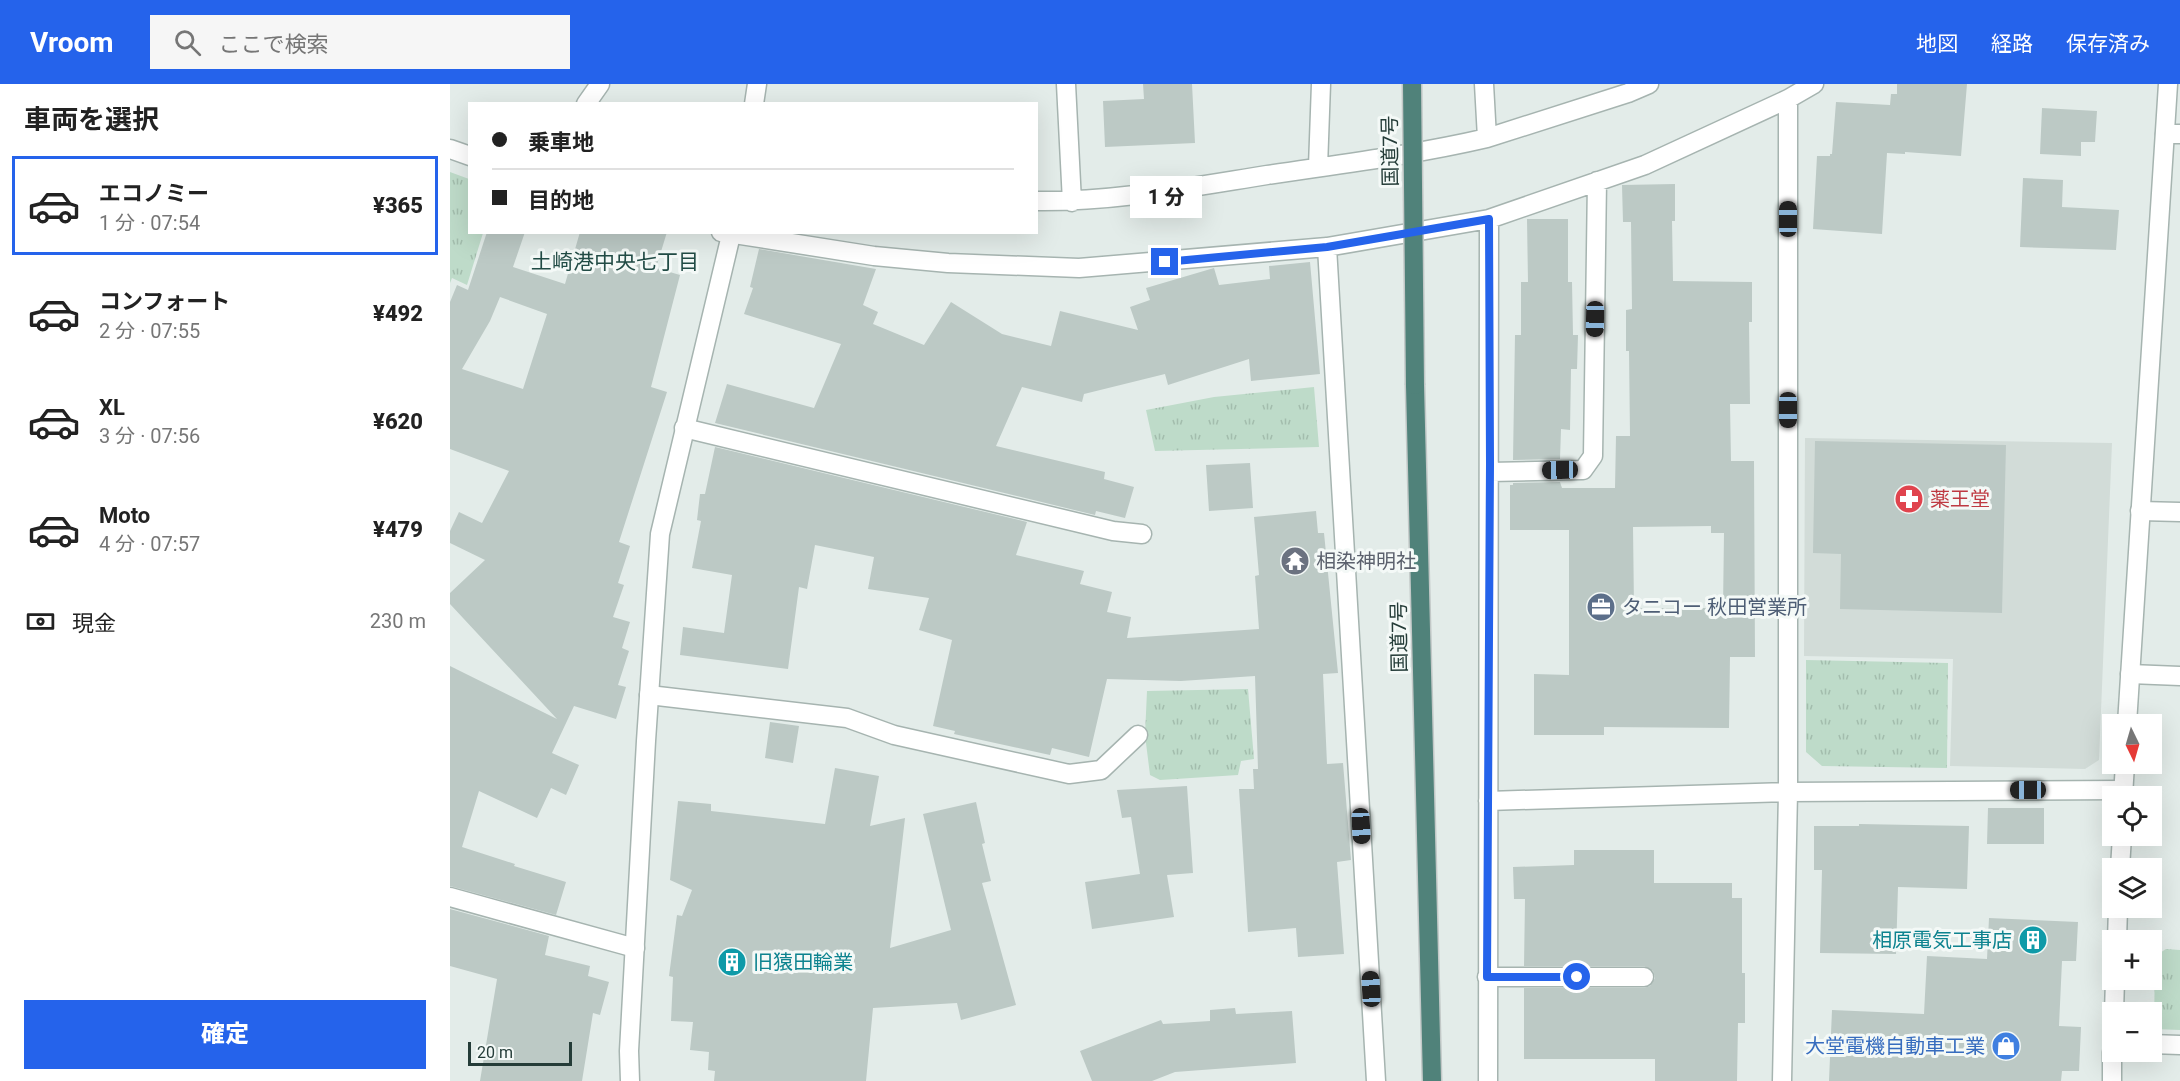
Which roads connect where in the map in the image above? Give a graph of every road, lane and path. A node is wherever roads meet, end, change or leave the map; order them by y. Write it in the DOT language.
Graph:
graph roads {
  1 [pos="600,84"];
  2 [pos="756,84"];
  3 [pos="1066,84"];
  4 [pos="1321,84"];
  5 [pos="1412,84"];
  6 [pos="1484,84"];
  7 [pos="1649,84"];
  8 [pos="1814,84"];
  9 [pos="2168,84"];
  10 [pos="1788,99"];
  11 [pos="587,102"];
  12 [pos="754,102"];
  13 [pos="2172,134"];
  14 [pos="1487,138"];
  15 [pos="450,149"];
  16 [pos="468,155"];
  17 [pos="1318,167"];
  18 [pos="1597,182"];
  19 [pos="1038,201"];
  20 [pos="1072,202"];
  21 [pos="1489,219"];
  22 [pos="728,234"];
  23 [pos="734,234"];
  24 [pos="1327,247"];
  25 [pos="684,428"];
  26 [pos="1490,472"];
  27 [pos="2140,511"];
  28 [pos="2180,512"];
  29 [pos="1142,534"];
  30 [pos="2130,674"];
  31 [pos="2180,676"];
  32 [pos="649,695"];
  33 [pos="2128,714"];
  34 [pos="1138,735"];
  35 [pos="1788,792"];
  36 [pos="2102,793"];
  37 [pos="1488,801"];
  38 [pos="450,897"];
  39 [pos="635,948"];
  40 [pos="1644,976"];
  41 [pos="1487,977"];
  42 [pos="2162,1044"];
  43 [pos="2180,1045"];
  44 [pos="2112,1062"];
  45 [pos="630,1081"];
  46 [pos="1376,1081"];
  47 [pos="1432,1081"];
  48 [pos="1488,1081"];
  49 [pos="1782,1081"];
  50 [pos="2112,1081"];
  1 -- 11 [label="street"];
  2 -- 12 [label="street"];
  3 -- 20 [label="street"];
  4 -- 17 [label="street"];
  5 -- 47 [label="highway, 国道7号, bridge"];
  6 -- 14 [label="street"];
  7 -- 14 [label="street"];
  8 -- 10 [label="street"];
  9 -- 13 [label="street"];
  10 -- 18 [label="street"];
  10 -- 35 [label="street"];
  13 -- 27 [label="street"];
  14 -- 17 [label="street"];
  15 -- 16 [label="street"];
  17 -- 20 [label="street"];
  18 -- 21 [label="street"];
  18 -- 26 [label="street"];
  19 -- 20 [label="street"];
  21 -- 24 [label="street"];
  21 -- 26 [label="street"];
  22 -- 25 [label="street"];
  23 -- 24 [label="street"];
  24 -- 46 [label="street"];
  25 -- 29 [label="street"];
  25 -- 32 [label="street"];
  26 -- 37 [label="street"];
  27 -- 28 [label="street"];
  27 -- 30 [label="street"];
  30 -- 31 [label="street"];
  30 -- 33 [label="street"];
  32 -- 34 [label="street"];
  32 -- 39 [label="street"];
  35 -- 36 [label="street"];
  35 -- 37 [label="street"];
  35 -- 49 [label="street"];
  37 -- 41 [label="street"];
  38 -- 39 [label="street"];
  39 -- 45 [label="street"];
  40 -- 41 [label="street"];
  41 -- 48 [label="street"];
  42 -- 43 [label="street"];
  44 -- 50 [label="street"];
}
